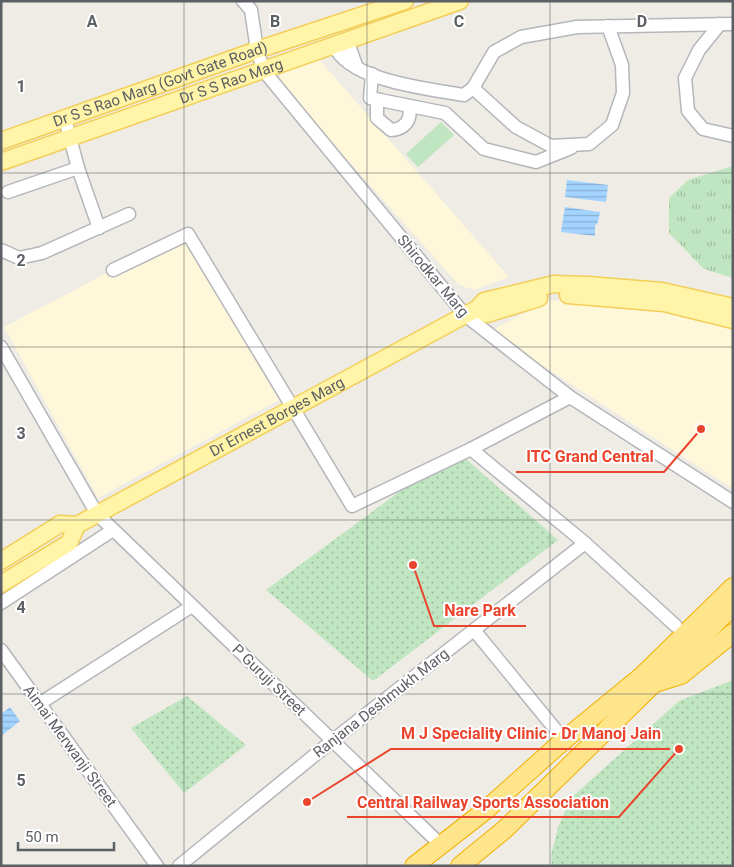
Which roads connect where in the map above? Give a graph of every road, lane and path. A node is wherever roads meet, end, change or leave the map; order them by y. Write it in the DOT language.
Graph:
graph roads {
  1 [pos="243,1"];
  2 [pos="405,1"];
  3 [pos="460,1"];
  4 [pos="726,24"];
  5 [pos="608,26"];
  6 [pos="341,42"];
  7 [pos="258,50"];
  8 [pos="264,71"];
  9 [pos="372,74"];
  10 [pos="473,88"];
  11 [pos="380,100"];
  12 [pos="409,106"];
  13 [pos="65,119"];
  14 [pos="733,136"];
  15 [pos="70,138"];
  16 [pos="1,141"];
  17 [pos="581,144"];
  18 [pos="1,162"];
  19 [pos="78,168"];
  20 [pos="8,192"];
  21 [pos="130,214"];
  22 [pos="99,228"];
  23 [pos="1,250"];
  24 [pos="113,270"];
  25 [pos="615,293"];
  26 [pos="733,307"];
  27 [pos="471,312"];
  28 [pos="733,320"];
  29 [pos="1,347"];
  30 [pos="570,397"];
  31 [pos="293,408"];
  32 [pos="471,449"];
  33 [pos="733,502"];
  34 [pos="97,514"];
  35 [pos="77,525"];
  36 [pos="113,530"];
  37 [pos="585,543"];
  38 [pos="1,561"];
  39 [pos="733,576"];
  40 [pos="1,584"];
  41 [pos="733,587"];
  42 [pos="1,602"];
  43 [pos="192,606"];
  44 [pos="733,606"];
  45 [pos="474,630"];
  46 [pos="733,633"];
  47 [pos="683,636"];
  48 [pos="1,650"];
  49 [pos="646,680"];
  50 [pos="39,704"];
  51 [pos="332,740"];
  52 [pos="564,740"];
  53 [pos="441,845"];
  54 [pos="157,866"];
  55 [pos="179,866"];
  56 [pos="414,866"];
  57 [pos="460,866"];
  1 -- 7 [label="street, Shirodkar Marg"];
  2 -- 7 [label="main road, Dr S S Rao Marg (Govt Gate Road)"];
  3 -- 6 [label="main road, Dr S S Rao Marg"];
  4 -- 5 [label="street"];
  4 -- 14 [label="street"];
  5 -- 10 [label="street"];
  5 -- 17 [label="street"];
  6 -- 8 [label="main road, Dr S S Rao Marg"];
  6 -- 9 [label="street"];
  7 -- 8 [label="street, Shirodkar Marg"];
  7 -- 13 [label="main road, Dr S S Rao Marg (Govt Gate Road)"];
  8 -- 15 [label="main road, Dr S S Rao Marg"];
  8 -- 27 [label="street, Shirodkar Marg"];
  9 -- 10 [label="street"];
  9 -- 11 [label="street"];
  10 -- 17 [label="street"];
  11 -- 12 [label="street"];
  11 -- 12 [label="street"];
  12 -- 17 [label="street"];
  13 -- 15 [label="street"];
  13 -- 16 [label="main road, Dr S S Rao Marg (Govt Gate Road)"];
  15 -- 18 [label="main road, Dr S S Rao Marg"];
  15 -- 19 [label="street"];
  19 -- 20 [label="street"];
  19 -- 22 [label="street"];
  21 -- 22 [label="street"];
  22 -- 23 [label="street"];
  24 -- 31 [label="street"];
  25 -- 26 [label="main road"];
  25 -- 27 [label="main road"];
  25 -- 28 [label="main road"];
  27 -- 30 [label="street, Shirodkar Marg"];
  27 -- 31 [label="main road, Dr Ernest Borges Marg"];
  29 -- 34 [label="street, P Guruji Street"];
  30 -- 32 [label="street"];
  30 -- 33 [label="street, Shirodkar Marg"];
  31 -- 32 [label="street"];
  31 -- 34 [label="main road, Dr Ernest Borges Marg"];
  32 -- 37 [label="street"];
  34 -- 35 [label="main road, Dr Ernest Borges Marg"];
  34 -- 36 [label="street, P Guruji Street"];
  35 -- 38 [label="main road, Dr Ernest Borges Marg"];
  35 -- 40 [label="main road"];
  36 -- 42 [label="street"];
  36 -- 43 [label="street, P Guruji Street"];
  37 -- 45 [label="street, Ranjana Deshmukh Marg"];
  37 -- 47 [label="street"];
  39 -- 47 [label="highway"];
  41 -- 47 [label="highway"];
  43 -- 50 [label="street"];
  43 -- 51 [label="street, P Guruji Street"];
  44 -- 47 [label="highway"];
  45 -- 51 [label="street, Ranjana Deshmukh Marg"];
  45 -- 52 [label="street"];
  46 -- 49 [label="highway"];
  47 -- 49 [label="highway"];
  47 -- 49 [label="highway"];
  48 -- 50 [label="street, Aimai Merwanji Street"];
  49 -- 52 [label="highway"];
  49 -- 57 [label="highway"];
  50 -- 54 [label="street, Aimai Merwanji Street"];
  51 -- 53 [label="street, P Guruji Street"];
  51 -- 55 [label="street, Ranjana Deshmukh Marg"];
  52 -- 53 [label="highway"];
  53 -- 56 [label="highway"];
}
